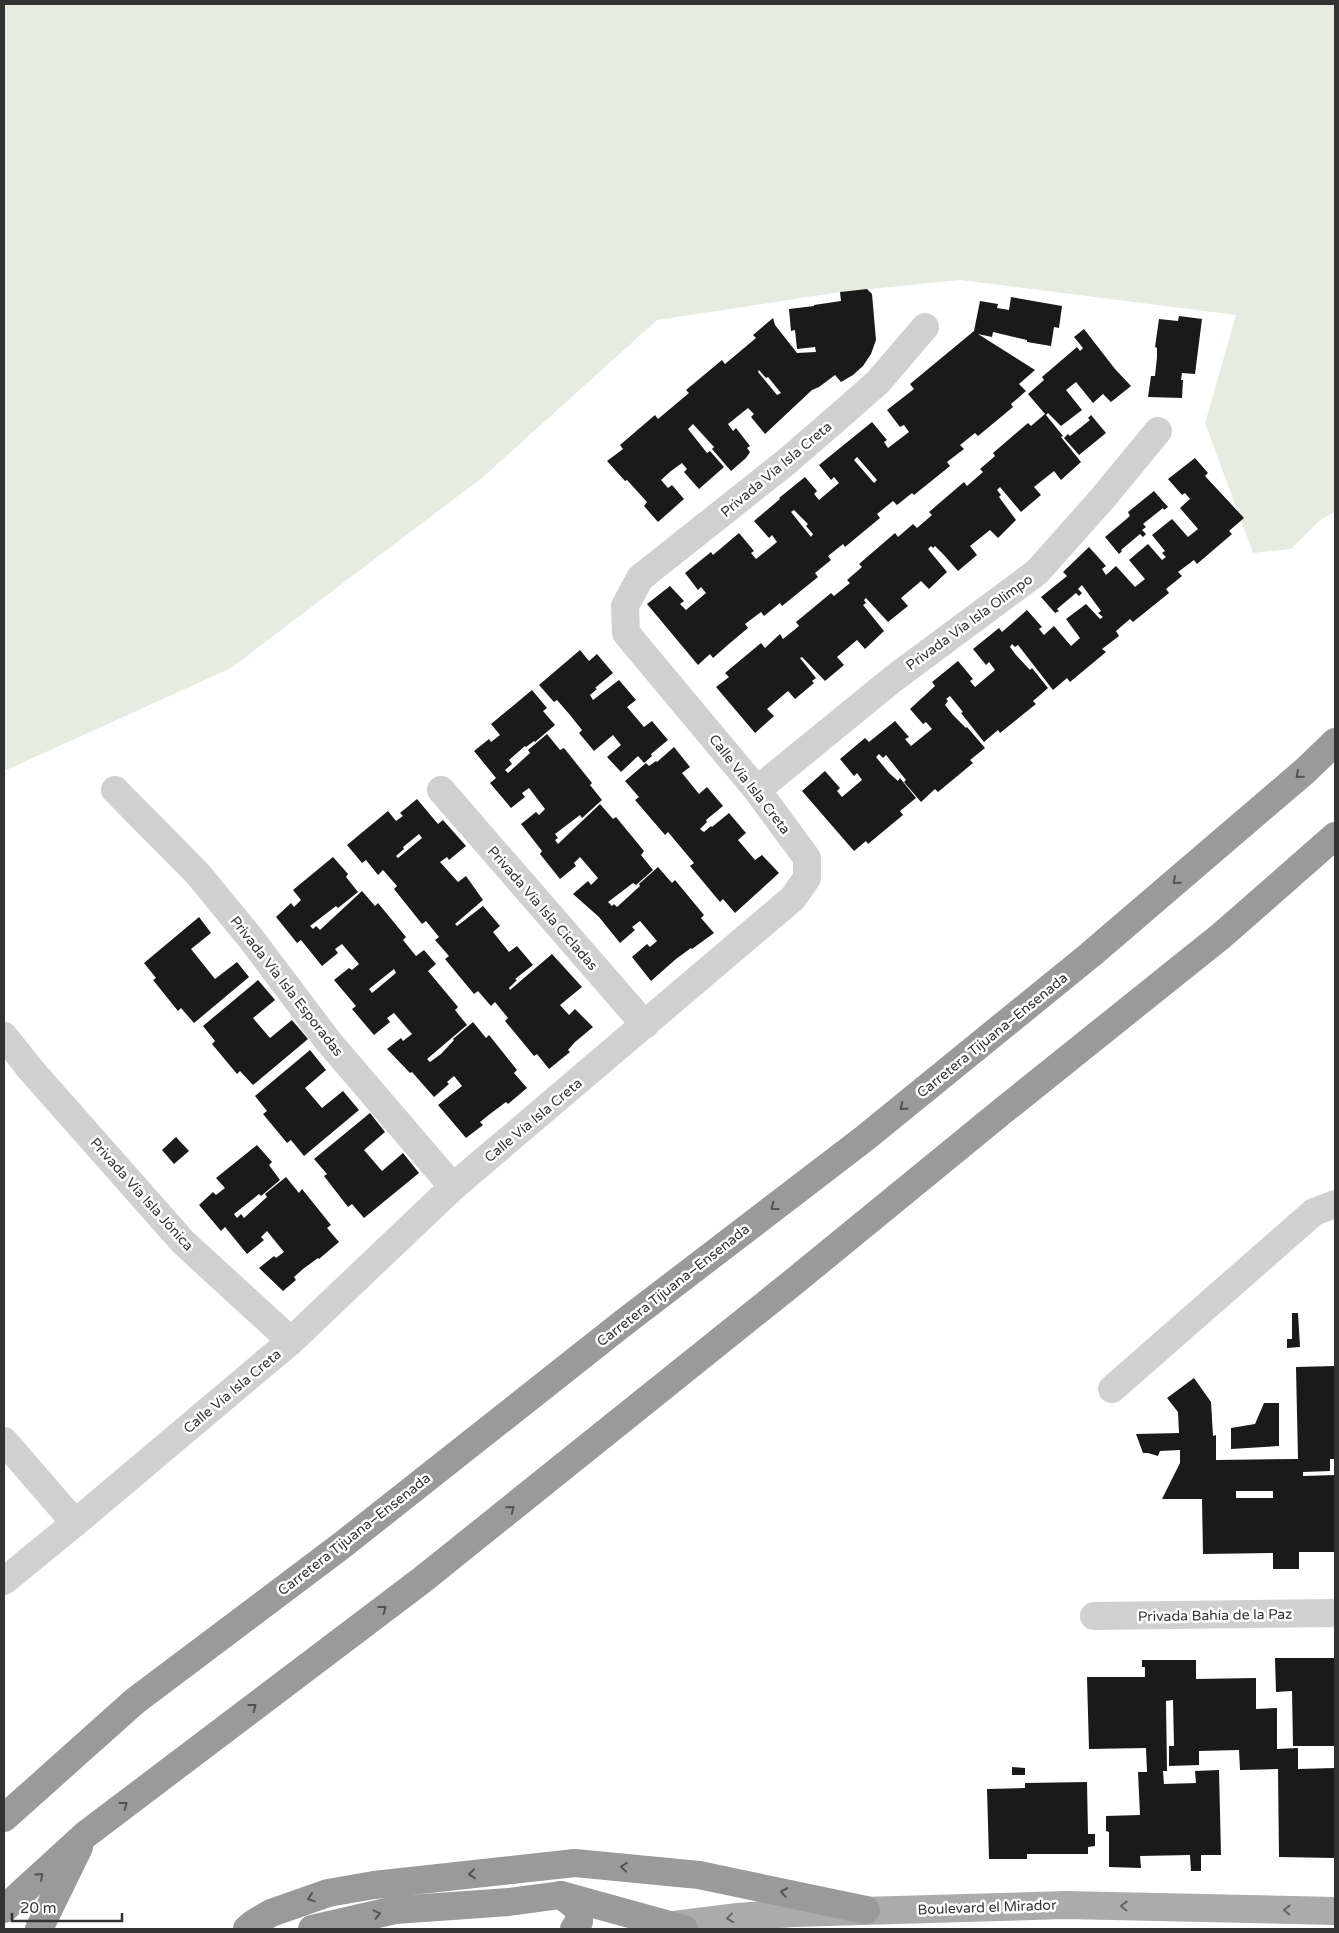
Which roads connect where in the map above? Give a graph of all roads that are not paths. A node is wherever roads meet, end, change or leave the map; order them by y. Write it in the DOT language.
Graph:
graph roads {
  1 [pos="925,327"];
  2 [pos="1158,431"];
  3 [pos="625,606"];
  4 [pos="1335,742"];
  5 [pos="115,790"];
  6 [pos="441,790"];
  7 [pos="757,790"];
  8 [pos="1335,836"];
  9 [pos="645,1026"];
  10 [pos="4,1036"];
  11 [pos="453,1187"];
  12 [pos="1335,1204"];
  13 [pos="291,1342"];
  14 [pos="1112,1389"];
  15 [pos="4,1441"];
  16 [pos="75,1523"];
  17 [pos="4,1581"];
  18 [pos="1335,1613"];
  19 [pos="1094,1616"];
  20 [pos="4,1818"];
  21 [pos="85,1835"];
  22 [pos="561,1895"];
  23 [pos="4,1909"];
  24 [pos="866,1910"];
  25 [pos="1335,1910"];
  26 [pos="676,1927"];
  27 [pos="39,1929"];
  28 [pos="247,1929"];
  29 [pos="312,1929"];
  30 [pos="574,1929"];
  31 [pos="640,1929"];
  1 -- 3 [label="street, Privada Vía Isla Creta"];
  2 -- 7 [label="street, Privada Vía Isla Olimpo"];
  3 -- 7 [label="street, Calle Vía Isla Creta"];
  4 -- 20 [label="highway, Carretera Tijuana–Ensenada, one-way"];
  5 -- 11 [label="street, Privada Vía Isla Esporadas"];
  6 -- 9 [label="street, Privada Vía Isla Cicladas"];
  7 -- 9 [label="street, Calle Vía Isla Creta"];
  21 -- 8 [label="highway, one-way"];
  9 -- 11 [label="street, Calle Vía Isla Creta"];
  10 -- 13 [label="street, Privada Vía Isla Jónica"];
  11 -- 13 [label="street, Calle Vía Isla Creta"];
  12 -- 14 [label="street"];
  13 -- 16 [label="street, Calle Vía Isla Creta"];
  15 -- 16 [label="street"];
  16 -- 17 [label="street, Calle Vía Isla Creta"];
  18 -- 19 [label="street, Privada Bahía de la Paz"];
  23 -- 21 [label="highway, one-way"];
  21 -- 27 [label="highway"];
  22 -- 26 [label="highway"];
  29 -- 22 [label="highway, one-way"];
  22 -- 30 [label="highway"];
  25 -- 24 [label="main road, Boulevard el Mirador, one-way"];
  24 -- 26 [label="main road, Boulevard el Mirador, one-way"];
  24 -- 28 [label="highway, one-way"];
  26 -- 31 [label="main road, Boulevard el Mirador"];
}
